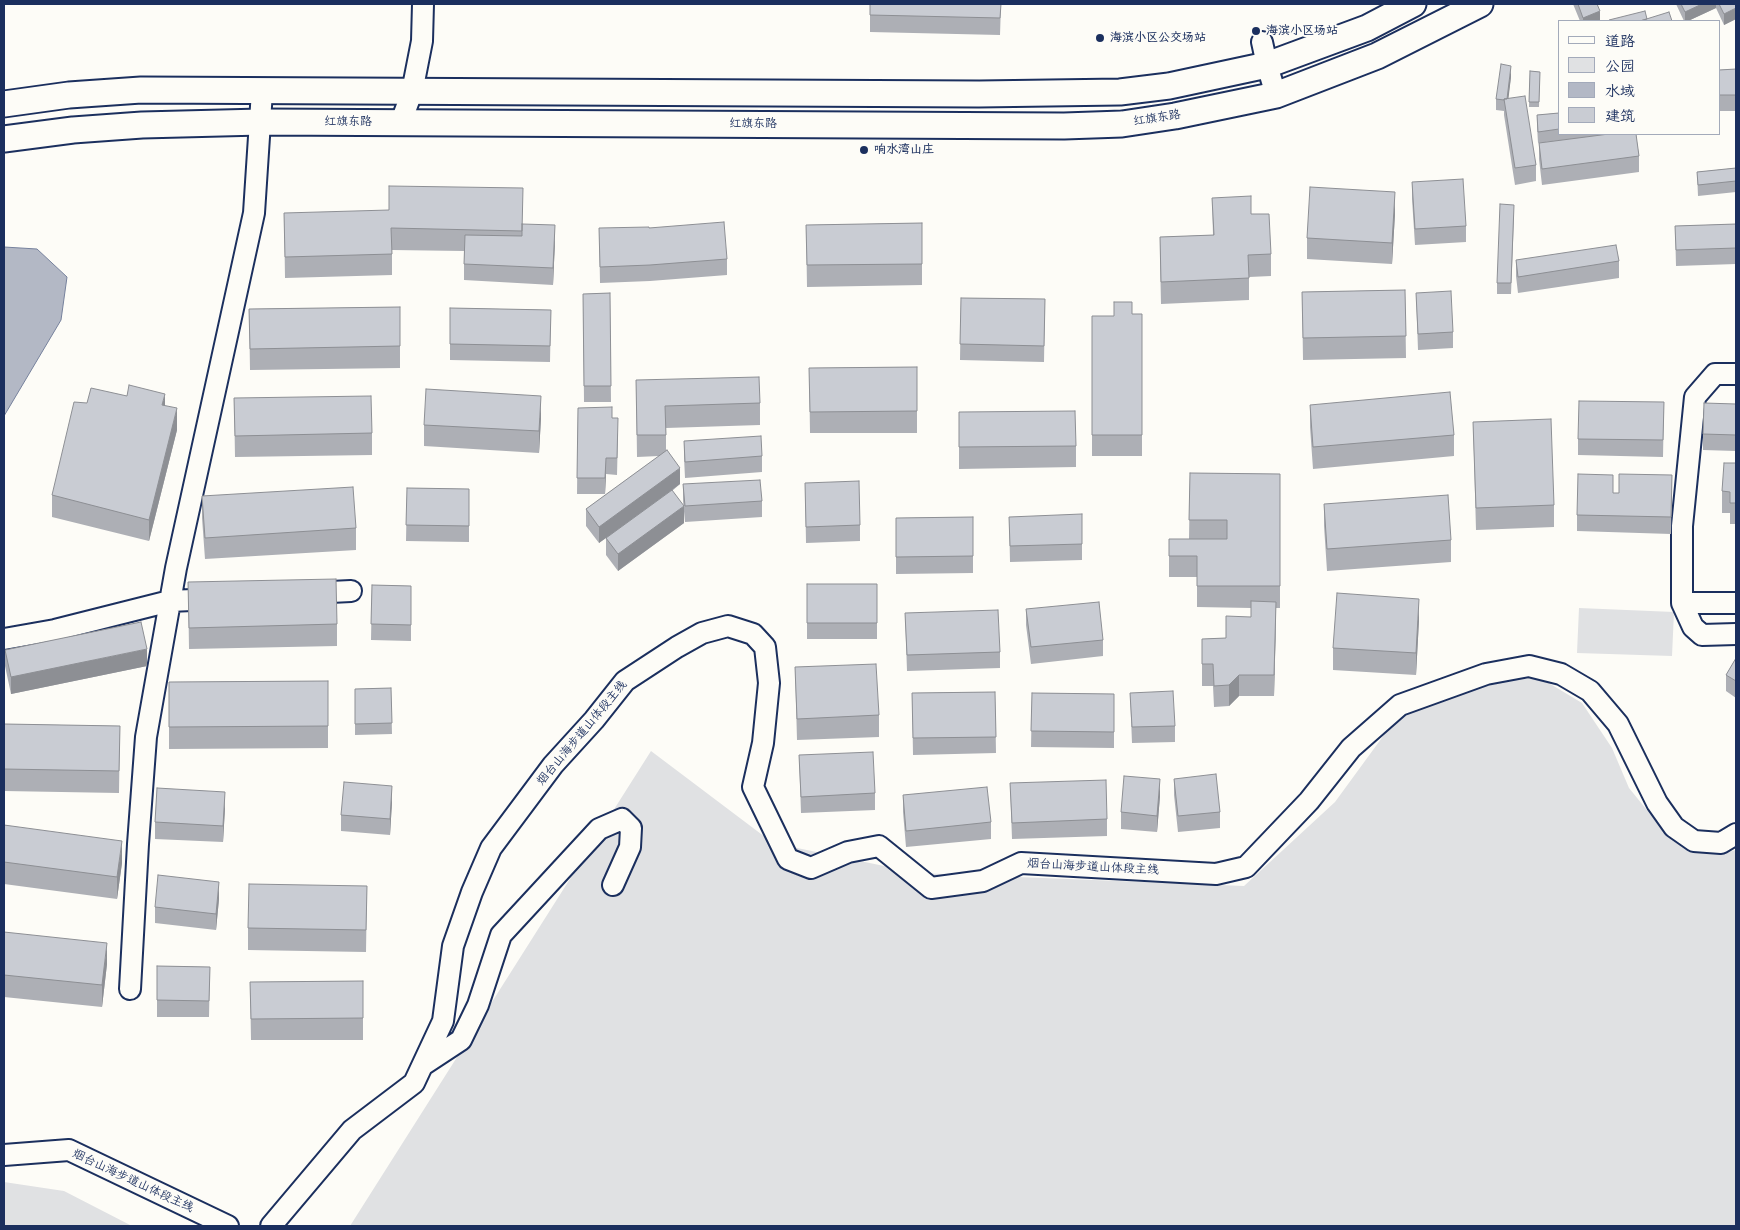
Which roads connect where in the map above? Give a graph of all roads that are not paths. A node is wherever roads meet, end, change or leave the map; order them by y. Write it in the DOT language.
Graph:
graph roads {
  1 [pos="423,4"];
  2 [pos="1413,4"];
  3 [pos="1480,4"];
  4 [pos="1264,53"];
  5 [pos="262,91"];
  6 [pos="412,92"];
  7 [pos="1276,95"];
  8 [pos="4,104"];
  9 [pos="261,122"];
  10 [pos="401,122"];
  11 [pos="4,139"];
  12 [pos="1736,374"];
  13 [pos="351,591"];
  14 [pos="294,594"];
  15 [pos="236,598"];
  16 [pos="170,601"];
  17 [pos="1682,603"];
  18 [pos="1736,603"];
  19 [pos="1736,634"];
  20 [pos="4,639"];
  21 [pos="1736,834"];
  22 [pos="613,885"];
  23 [pos="130,990"];
  24 [pos="422,1065"];
  25 [pos="4,1154"];
  26 [pos="228,1226"];
  27 [pos="271,1226"];
  1 -- 6 [label="street"];
  2 -- 4 [label="main road"];
  3 -- 7 [label="main road, 红旗东路"];
  4 -- 6 [label="main road"];
  4 -- 7 [label="street"];
  5 -- 6 [label="main road"];
  5 -- 8 [label="main road"];
  5 -- 9 [label="street"];
  6 -- 10 [label="street"];
  7 -- 10 [label="main road, 红旗东路"];
  9 -- 10 [label="main road, 红旗东路"];
  9 -- 11 [label="main road, 红旗东路"];
  9 -- 16 [label="street"];
  12 -- 17 [label="street"];
  13 -- 14 [label="street"];
  15 -- 16 [label="street"];
  16 -- 20 [label="street"];
  16 -- 23 [label="street"];
  17 -- 18 [label="street"];
  17 -- 19 [label="street"];
  21 -- 24 [label="street, 烟台山海步道山体段主线"];
  22 -- 24 [label="street"];
  24 -- 27 [label="street, 烟台山海步道山体段主线"];
  25 -- 26 [label="street, 烟台山海步道山体段主线"];
}
